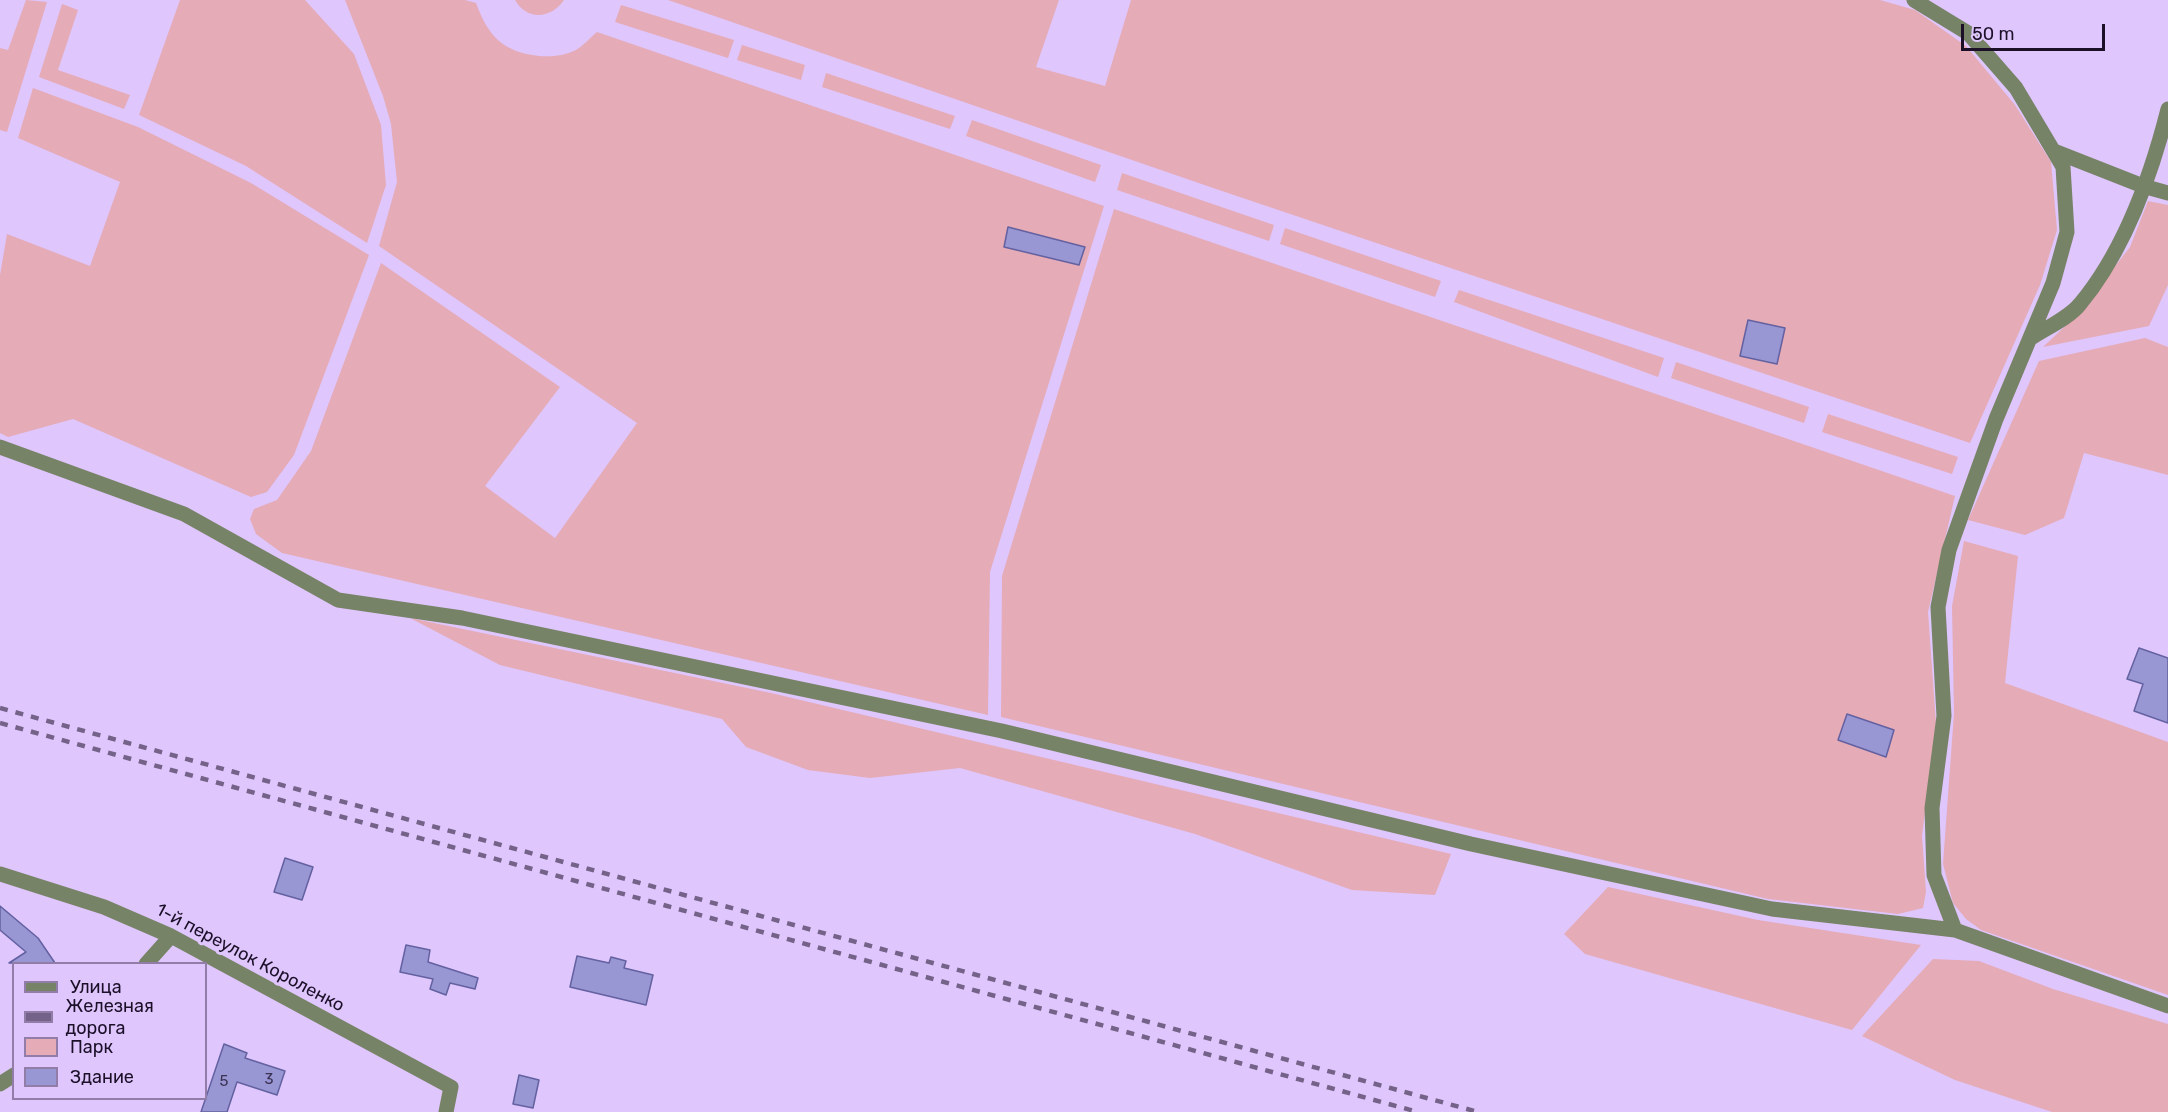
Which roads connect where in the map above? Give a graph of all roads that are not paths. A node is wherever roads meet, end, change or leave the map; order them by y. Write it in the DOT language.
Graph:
graph roads {
  1 [pos="1914,0"];
  2 [pos="2168,109"];
  3 [pos="2054,151"];
  4 [pos="2143,186"];
  5 [pos="2168,193"];
  6 [pos="2031,338"];
  7 [pos="0,447"];
  8 [pos="0,874"];
  9 [pos="1955,930"];
  10 [pos="171,936"];
  11 [pos="147,962"];
  12 [pos="2168,1006"];
  13 [pos="446,1112"];
  1 -- 3 [label="street"];
  2 -- 4 [label="street"];
  3 -- 4 [label="street"];
  3 -- 6 [label="street"];
  4 -- 5 [label="street"];
  4 -- 6 [label="street"];
  6 -- 9 [label="street"];
  7 -- 9 [label="street"];
  8 -- 10 [label="street, 1-й переулок Короленко"];
  9 -- 12 [label="street"];
  10 -- 11 [label="street"];
  10 -- 13 [label="street, 1-й переулок Короленко"];
}
